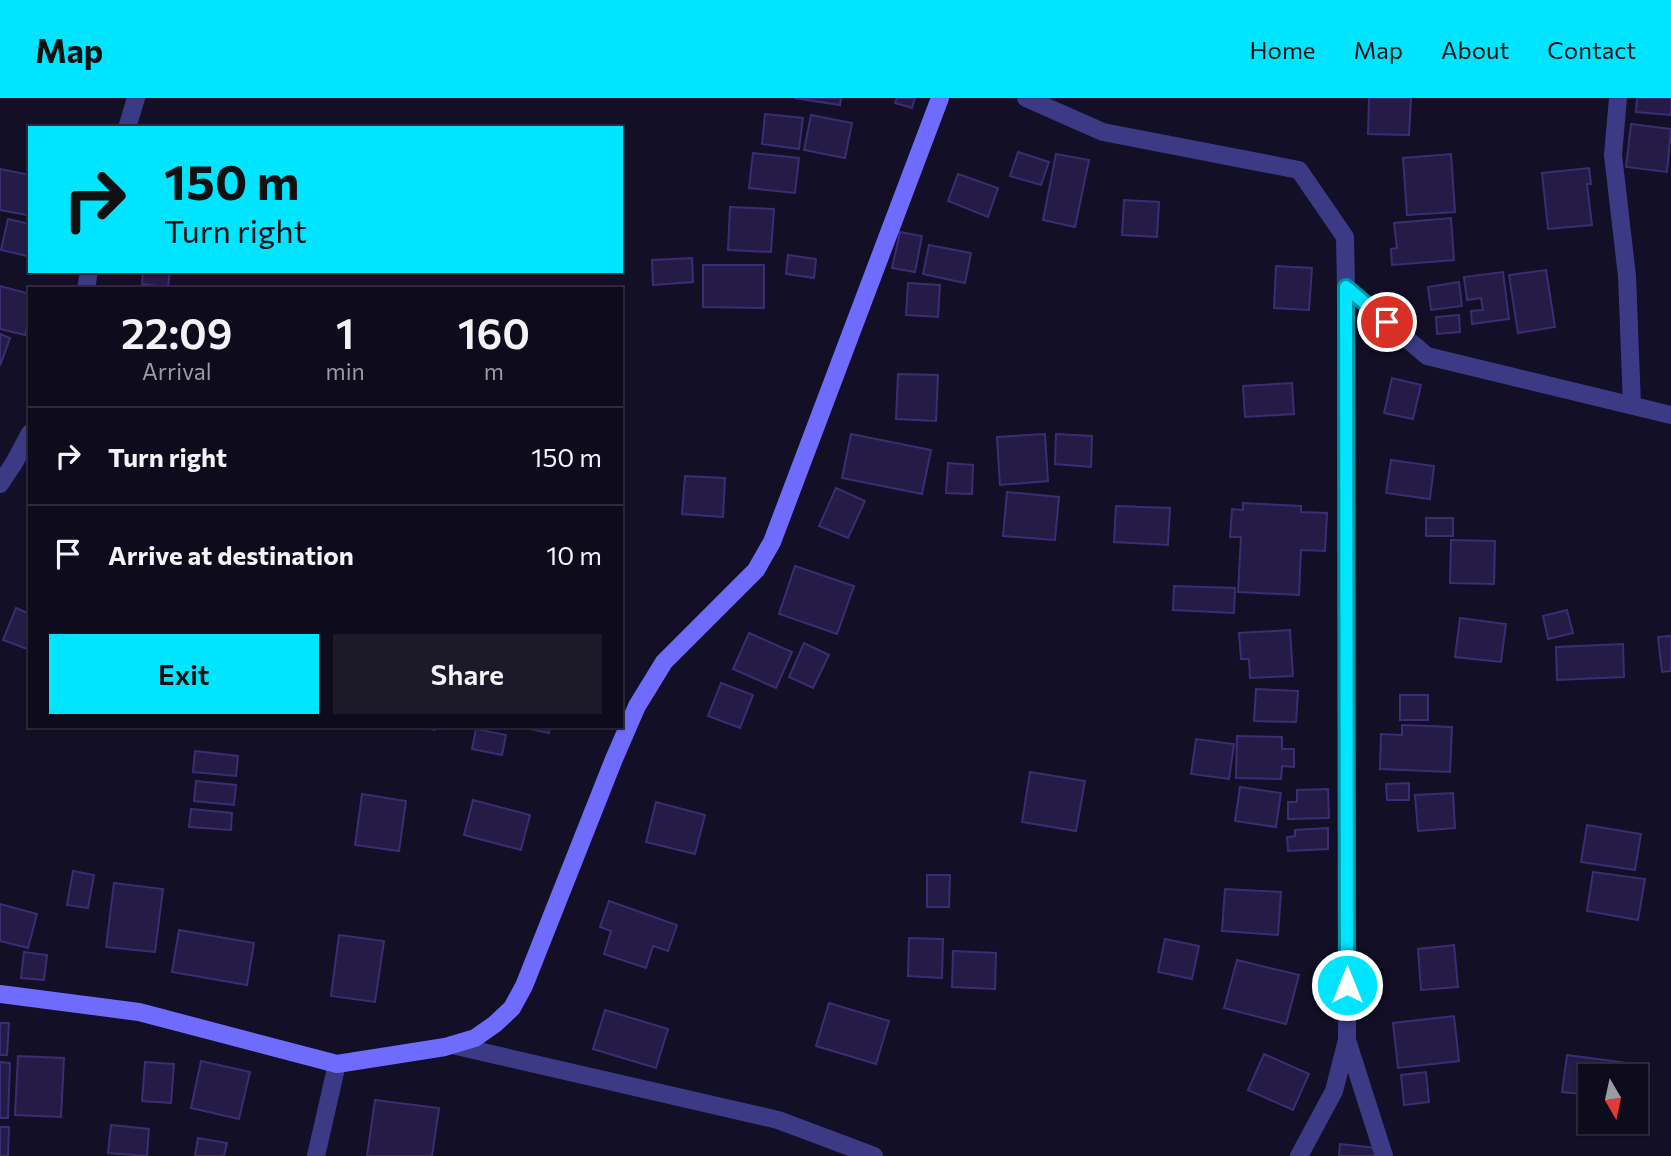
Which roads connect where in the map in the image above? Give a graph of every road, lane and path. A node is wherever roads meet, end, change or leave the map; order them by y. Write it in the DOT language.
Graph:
graph roads {
  1 [pos="136,98"];
  2 [pos="940,98"];
  3 [pos="1026,98"];
  4 [pos="1618,98"];
  5 [pos="128,126"];
  6 [pos="1346,287"];
  7 [pos="1632,405"];
  8 [pos="1671,415"];
  9 [pos="28,437"];
  10 [pos="0,484"];
  11 [pos="0,994"];
  12 [pos="1347,1040"];
  13 [pos="453,1045"];
  14 [pos="337,1064"];
  15 [pos="316,1156"];
  16 [pos="874,1156"];
  17 [pos="1299,1156"];
  18 [pos="1384,1156"];
  1 -- 5 [label="street"];
  2 -- 13 [label="main road"];
  3 -- 6 [label="street"];
  4 -- 7 [label="street"];
  6 -- 7 [label="street"];
  6 -- 12 [label="street"];
  7 -- 8 [label="street"];
  9 -- 10 [label="street"];
  11 -- 14 [label="main road"];
  12 -- 17 [label="street"];
  12 -- 18 [label="street"];
  13 -- 14 [label="main road"];
  13 -- 16 [label="street"];
  14 -- 15 [label="street"];
}
